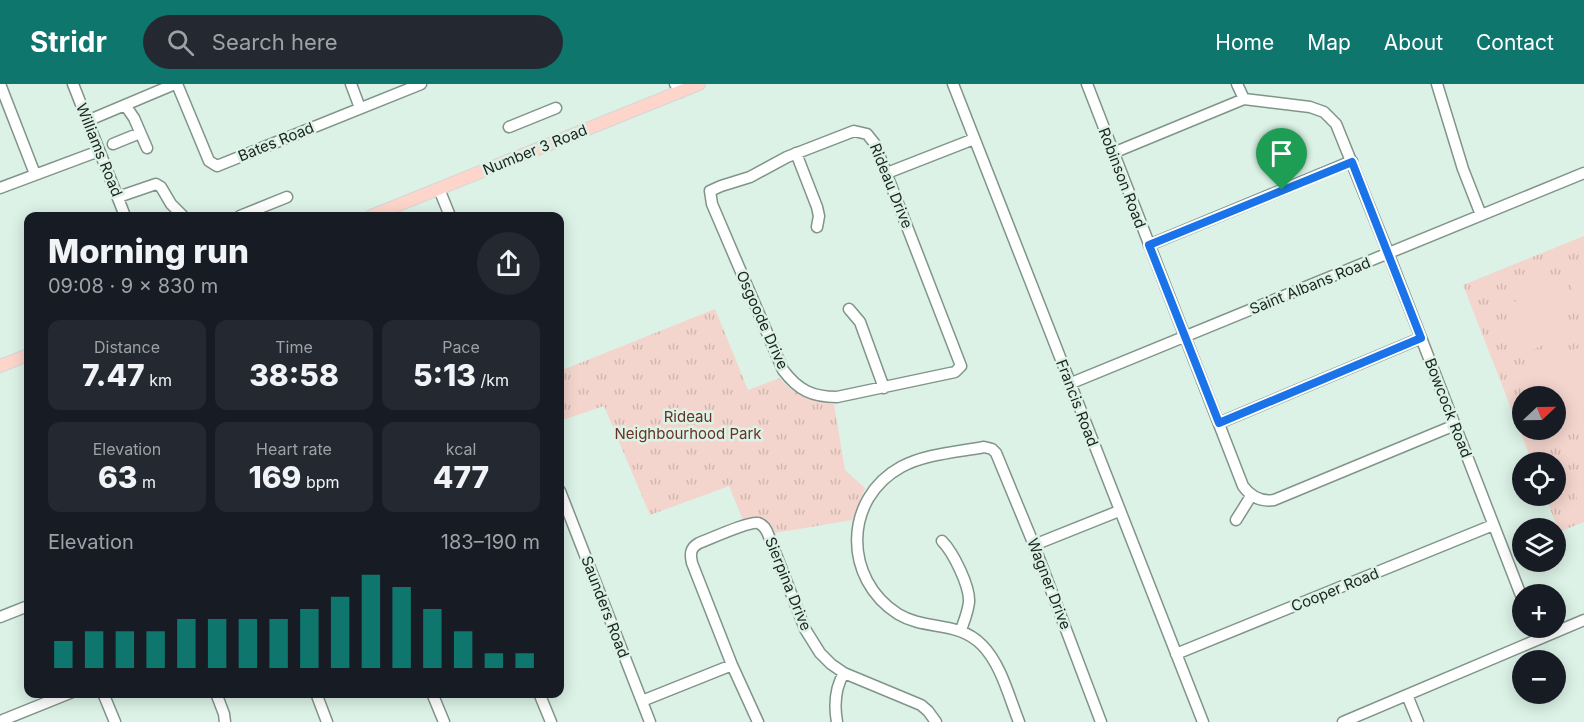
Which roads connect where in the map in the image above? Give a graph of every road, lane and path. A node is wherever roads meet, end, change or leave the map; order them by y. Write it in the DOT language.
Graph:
graph roads {
  1 [pos="0,84"];
  2 [pos="73,84"];
  3 [pos="176,84"];
  4 [pos="351,84"];
  5 [pos="421,84"];
  6 [pos="699,84"];
  7 [pos="953,84"];
  8 [pos="1087,84"];
  9 [pos="1237,84"];
  10 [pos="1437,84"];
  11 [pos="678,86"];
  12 [pos="1244,99"];
  13 [pos="125,105"];
  14 [pos="360,108"];
  15 [pos="556,108"];
  16 [pos="87,121"];
  17 [pos="509,127"];
  18 [pos="140,133"];
  19 [pos="974,139"];
  20 [pos="113,144"];
  21 [pos="147,148"];
  22 [pos="99,151"];
  23 [pos="796,153"];
  24 [pos="1113,153"];
  25 [pos="1352,162"];
  26 [pos="1584,173"];
  27 [pos="35,174"];
  28 [pos="887,174"];
  29 [pos="0,188"];
  30 [pos="439,189"];
  31 [pos="710,191"];
  32 [pos="287,196"];
  33 [pos="118,197"];
  34 [pos="267,211"];
  35 [pos="124,212"];
  36 [pos="179,212"];
  37 [pos="381,212"];
  38 [pos="448,212"];
  39 [pos="1481,215"];
  40 [pos="818,227"];
  41 [pos="1149,245"];
  42 [pos="1388,254"];
  43 [pos="849,309"];
  44 [pos="1185,337"];
  45 [pos="1421,338"];
  46 [pos="24,357"];
  47 [pos="0,366"];
  48 [pos="961,366"];
  49 [pos="1069,384"];
  50 [pos="884,388"];
  51 [pos="1219,423"];
  52 [pos="1455,425"];
  53 [pos="1255,497"];
  54 [pos="564,501"];
  55 [pos="1119,511"];
  56 [pos="1236,520"];
  57 [pos="1493,525"];
  58 [pos="942,541"];
  59 [pos="1034,545"];
  60 [pos="1516,584"];
  61 [pos="24,608"];
  62 [pos="0,617"];
  63 [pos="1584,620"];
  64 [pos="961,630"];
  65 [pos="1539,639"];
  66 [pos="1176,654"];
  67 [pos="732,665"];
  68 [pos="844,673"];
  69 [pos="1407,695"];
  70 [pos="56,698"];
  71 [pos="105,698"];
  72 [pos="218,698"];
  73 [pos="318,698"];
  74 [pos="434,698"];
  75 [pos="541,698"];
  76 [pos="642,702"];
  77 [pos="2,718"];
  78 [pos="115,722"];
  79 [pos="225,722"];
  80 [pos="327,722"];
  81 [pos="444,722"];
  82 [pos="551,722"];
  83 [pos="650,722"];
  84 [pos="758,722"];
  85 [pos="837,722"];
  86 [pos="936,722"];
  87 [pos="1019,722"];
  88 [pos="1101,722"];
  89 [pos="1203,722"];
  90 [pos="1342,722"];
  91 [pos="1418,722"];
  1 -- 27 [label="street"];
  2 -- 16 [label="street, Williams Road"];
  3 -- 13 [label="street"];
  3 -- 14 [label="street, Bates Road"];
  4 -- 14 [label="street"];
  5 -- 14 [label="street, Bates Road"];
  6 -- 11 [label="main road, Number 3 Road"];
  7 -- 19 [label="street, Francis Road"];
  8 -- 24 [label="street, Robinson Road"];
  9 -- 12 [label="street"];
  10 -- 39 [label="street"];
  11 -- 30 [label="main road, Number 3 Road"];
  12 -- 24 [label="street"];
  12 -- 25 [label="street, Bowcock Road"];
  13 -- 16 [label="street"];
  13 -- 18 [label="street"];
  15 -- 17 [label="street"];
  16 -- 22 [label="street, Williams Road"];
  18 -- 20 [label="street"];
  18 -- 21 [label="street"];
  19 -- 28 [label="street"];
  19 -- 49 [label="street, Francis Road"];
  22 -- 27 [label="street"];
  22 -- 33 [label="street, Williams Road"];
  23 -- 28 [label="street, Rideau Drive"];
  23 -- 31 [label="street, Rideau Drive"];
  23 -- 40 [label="street"];
  24 -- 41 [label="street, Robinson Road"];
  25 -- 41 [label="street"];
  25 -- 42 [label="street, Bowcock Road"];
  26 -- 39 [label="street, Saint Albans Road"];
  27 -- 29 [label="street"];
  28 -- 48 [label="street, Rideau Drive"];
  30 -- 37 [label="main road, Number 3 Road"];
  30 -- 38 [label="street"];
  31 -- 50 [label="street, Osgoode Drive"];
  32 -- 34 [label="street"];
  33 -- 35 [label="street, Williams Road"];
  33 -- 36 [label="street"];
  39 -- 42 [label="street, Saint Albans Road"];
  41 -- 44 [label="street, Robinson Road"];
  42 -- 44 [label="street, Saint Albans Road"];
  42 -- 45 [label="street, Bowcock Road"];
  43 -- 50 [label="street"];
  44 -- 49 [label="street, Saint Albans Road"];
  44 -- 51 [label="street, Robinson Road"];
  45 -- 51 [label="street"];
  45 -- 52 [label="street, Bowcock Road"];
  46 -- 47 [label="main road"];
  48 -- 50 [label="street, Osgoode Drive"];
  49 -- 55 [label="street, Francis Road"];
  51 -- 53 [label="street, Robinson Road"];
  52 -- 53 [label="street"];
  52 -- 57 [label="street, Bowcock Road"];
  53 -- 56 [label="street"];
  54 -- 76 [label="street, Saunders Road"];
  55 -- 59 [label="street"];
  55 -- 66 [label="street, Francis Road"];
  57 -- 60 [label="street, Bowcock Road"];
  57 -- 66 [label="street, Cooper Road"];
  58 -- 64 [label="street"];
  59 -- 64 [label="street, Wagner Drive"];
  59 -- 88 [label="street, Wagner Drive"];
  61 -- 62 [label="street"];
  63 -- 65 [label="street"];
  64 -- 87 [label="street"];
  65 -- 69 [label="street"];
  66 -- 89 [label="street, Francis Road"];
  67 -- 68 [label="street, Sierpina Drive"];
  67 -- 76 [label="street"];
  67 -- 84 [label="street"];
  68 -- 85 [label="street"];
  68 -- 86 [label="street, Sierpina Drive"];
  69 -- 90 [label="street"];
  69 -- 91 [label="street"];
  70 -- 77 [label="street"];
  71 -- 78 [label="street"];
  72 -- 79 [label="street"];
  73 -- 80 [label="street"];
  74 -- 81 [label="street"];
  75 -- 82 [label="street"];
  76 -- 83 [label="street, Saunders Road"];
}
